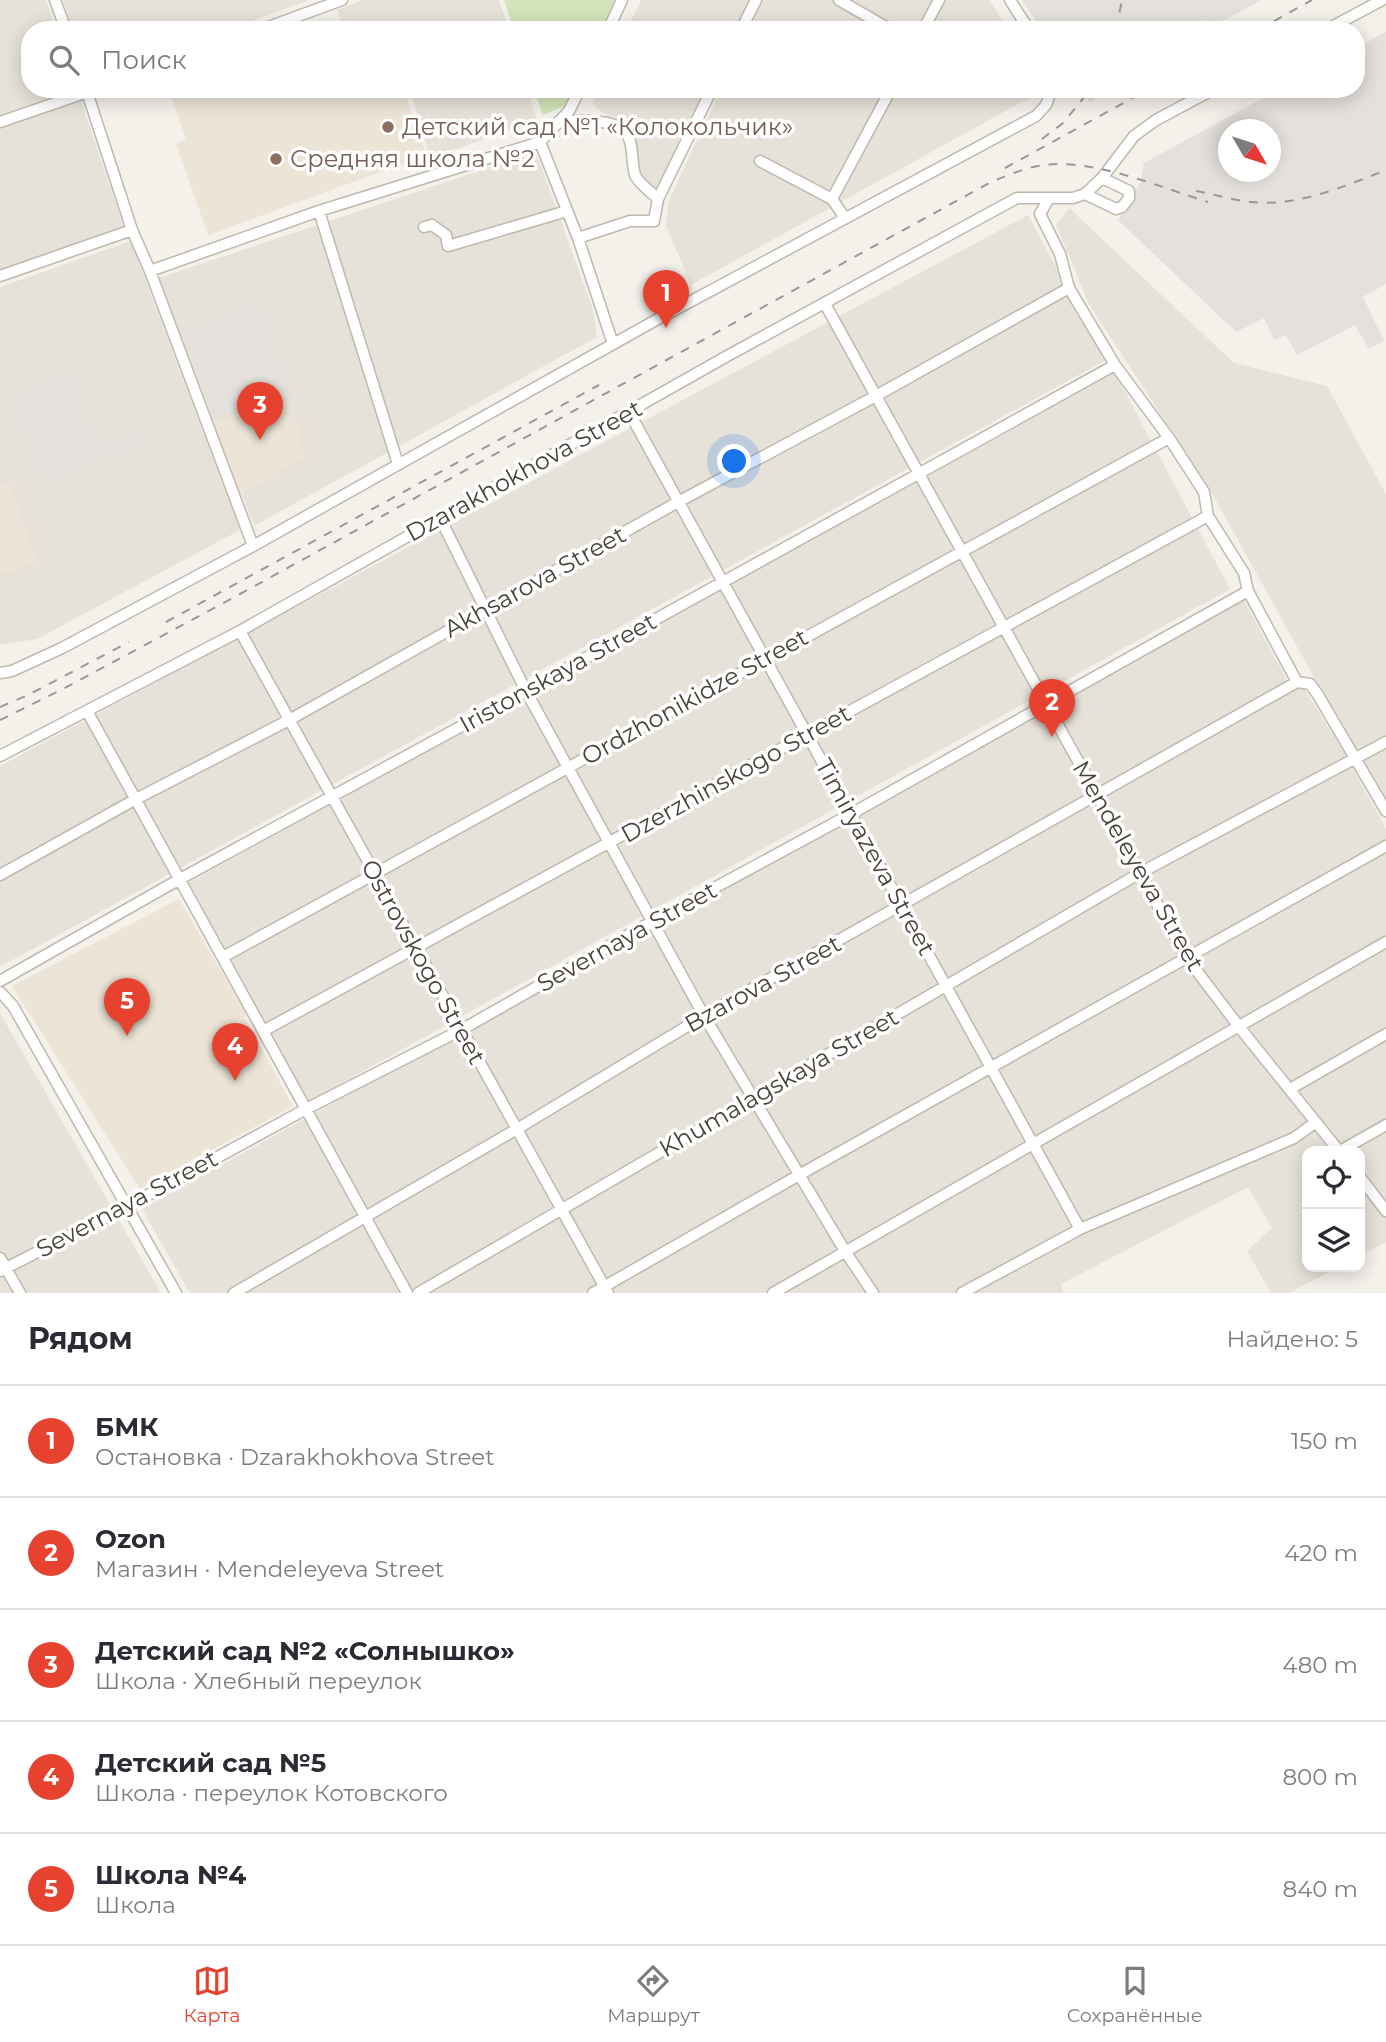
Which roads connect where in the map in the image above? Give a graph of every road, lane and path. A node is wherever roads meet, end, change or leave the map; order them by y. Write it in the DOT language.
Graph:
graph roads {
  1 [pos="55,0"];
  2 [pos="342,0"];
  3 [pos="622,0"];
  4 [pos="756,0"];
  5 [pos="839,0"];
  6 [pos="939,0"];
  7 [pos="1010,0"];
  8 [pos="1382,0"];
  9 [pos="63,21"];
  10 [pos="285,21"];
  11 [pos="612,21"];
  12 [pos="746,21"];
  13 [pos="875,21"];
  14 [pos="928,21"];
  15 [pos="1023,21"];
  16 [pos="1343,21"];
  17 [pos="68,98"];
  18 [pos="92,98"];
  19 [pos="576,98"];
  20 [pos="708,98"];
  21 [pos="886,98"];
  22 [pos="1049,98"];
  23 [pos="1197,98"];
  24 [pos="559,121"];
  25 [pos="0,122"];
  26 [pos="540,142"];
  27 [pos="760,161"];
  28 [pos="1102,178"];
  29 [pos="1085,194"];
  30 [pos="1049,198"];
  31 [pos="658,199"];
  32 [pos="832,199"];
  33 [pos="319,211"];
  34 [pos="567,211"];
  35 [pos="845,218"];
  36 [pos="424,227"];
  37 [pos="132,230"];
  38 [pos="578,238"];
  39 [pos="150,271"];
  40 [pos="0,276"];
  41 [pos="1069,288"];
  42 [pos="825,304"];
  43 [pos="614,344"];
  44 [pos="1115,365"];
  45 [pos="874,397"];
  46 [pos="629,412"];
  47 [pos="1169,438"];
  48 [pos="398,464"];
  49 [pos="918,475"];
  50 [pos="678,502"];
  51 [pos="1208,516"];
  52 [pos="440,518"];
  53 [pos="253,546"];
  54 [pos="960,552"];
  55 [pos="723,582"];
  56 [pos="1248,591"];
  57 [pos="485,610"];
  58 [pos="1004,628"];
  59 [pos="240,631"];
  60 [pos="765,658"];
  61 [pos="0,673"];
  62 [pos="1297,682"];
  63 [pos="526,691"];
  64 [pos="1046,704"];
  65 [pos="88,711"];
  66 [pos="289,720"];
  67 [pos="807,735"];
  68 [pos="1386,742"];
  69 [pos="0,756"];
  70 [pos="1356,758"];
  71 [pos="567,768"];
  72 [pos="1095,794"];
  73 [pos="332,798"];
  74 [pos="136,799"];
  75 [pos="1386,811"];
  76 [pos="851,814"];
  77 [pos="610,843"];
  78 [pos="1386,846"];
  79 [pos="1140,873"];
  80 [pos="373,874"];
  81 [pos="0,875"];
  82 [pos="180,879"];
  83 [pos="902,906"];
  84 [pos="653,921"];
  85 [pos="1386,943"];
  86 [pos="416,948"];
  87 [pos="223,957"];
  88 [pos="1187,958"];
  89 [pos="0,981"];
  90 [pos="946,986"];
  91 [pos="0,992"];
  92 [pos="704,1016"];
  93 [pos="1240,1028"];
  94 [pos="461,1030"];
  95 [pos="263,1031"];
  96 [pos="1386,1034"];
  97 [pos="991,1068"];
  98 [pos="1290,1089"];
  99 [pos="752,1097"];
  100 [pos="306,1109"];
  101 [pos="1315,1122"];
  102 [pos="1386,1125"];
  103 [pos="517,1129"];
  104 [pos="1034,1145"];
  105 [pos="1336,1146"];
  106 [pos="1349,1146"];
  107 [pos="799,1175"];
  108 [pos="1365,1184"];
  109 [pos="128,1206"];
  110 [pos="561,1210"];
  111 [pos="1386,1211"];
  112 [pos="365,1217"];
  113 [pos="1080,1228"];
  114 [pos="845,1251"];
  115 [pos="0,1258"];
  116 [pos="3,1269"];
  117 [pos="606,1290"];
  118 [pos="20,1293"];
  119 [pos="176,1293"];
  120 [pos="234,1293"];
  121 [pos="407,1293"];
  122 [pos="418,1293"];
  123 [pos="593,1293"];
  124 [pos="773,1293"];
  125 [pos="873,1293"];
  126 [pos="962,1293"];
  1 -- 9 [label="street"];
  2 -- 10 [label="street"];
  3 -- 11 [label="street"];
  4 -- 12 [label="street"];
  5 -- 13 [label="street"];
  6 -- 14 [label="street"];
  7 -- 15 [label="street"];
  8 -- 16 [label="street"];
  17 -- 25 [label="street"];
  18 -- 37 [label="street"];
  19 -- 24 [label="street"];
  20 -- 31 [label="street"];
  21 -- 32 [label="street"];
  22 -- 35 [label="street"];
  23 -- 28 [label="street"];
  24 -- 26 [label="street"];
  24 -- 31 [label="street"];
  26 -- 33 [label="street"];
  26 -- 34 [label="street"];
  27 -- 32 [label="street"];
  28 -- 29 [label="street"];
  28 -- 29 [label="street"];
  29 -- 30 [label="street, Dzarakhokhova Street"];
  30 -- 41 [label="street"];
  30 -- 42 [label="street, Dzarakhokhova Street"];
  31 -- 38 [label="street"];
  32 -- 35 [label="street"];
  33 -- 39 [label="street"];
  33 -- 48 [label="street"];
  34 -- 36 [label="street"];
  34 -- 38 [label="street"];
  35 -- 43 [label="street"];
  37 -- 39 [label="street"];
  37 -- 40 [label="street"];
  38 -- 43 [label="street"];
  39 -- 53 [label="street"];
  41 -- 44 [label="street"];
  41 -- 45 [label="street, Akhsarova Street"];
  42 -- 45 [label="street, Mendeleyeva Street"];
  42 -- 46 [label="street, Dzarakhokhova Street"];
  43 -- 48 [label="street"];
  44 -- 47 [label="street"];
  44 -- 49 [label="street, Iristonskaya Street"];
  45 -- 49 [label="street, Mendeleyeva Street"];
  45 -- 50 [label="street, Akhsarova Street"];
  46 -- 50 [label="street, Timiryazeva Street"];
  46 -- 52 [label="street, Dzarakhokhova Street"];
  47 -- 51 [label="street"];
  47 -- 54 [label="street, Ordzhonikidze Street"];
  48 -- 53 [label="street"];
  49 -- 54 [label="street, Mendeleyeva Street"];
  49 -- 55 [label="street, Iristonskaya Street"];
  50 -- 55 [label="street, Timiryazeva Street"];
  50 -- 57 [label="street, Akhsarova Street"];
  51 -- 56 [label="street"];
  51 -- 58 [label="street, Dzerzhinskogo Street"];
  52 -- 57 [label="street"];
  52 -- 59 [label="street, Dzarakhokhova Street"];
  53 -- 61 [label="street"];
  54 -- 58 [label="street, Mendeleyeva Street"];
  54 -- 60 [label="street, Ordzhonikidze Street"];
  55 -- 60 [label="street, Timiryazeva Street"];
  55 -- 63 [label="street, Iristonskaya Street"];
  56 -- 62 [label="street"];
  56 -- 64 [label="street, Severnaya Street"];
  57 -- 63 [label="street"];
  57 -- 66 [label="street, Akhsarova Street"];
  58 -- 64 [label="street, Mendeleyeva Street"];
  58 -- 67 [label="street, Dzerzhinskogo Street"];
  59 -- 65 [label="street, Dzarakhokhova Street"];
  59 -- 66 [label="street, Ostrovskogo Street"];
  60 -- 67 [label="street, Timiryazeva Street"];
  60 -- 71 [label="street, Ordzhonikidze Street"];
  62 -- 70 [label="street"];
  62 -- 72 [label="street, Bzarova Street"];
  63 -- 71 [label="street"];
  63 -- 73 [label="street, Iristonskaya Street"];
  64 -- 72 [label="street, Mendeleyeva Street"];
  64 -- 76 [label="street, Severnaya Street"];
  65 -- 69 [label="street, Dzarakhokhova Street"];
  65 -- 74 [label="street"];
  66 -- 73 [label="street, Ostrovskogo Street"];
  66 -- 74 [label="street, Akhsarova Street"];
  67 -- 76 [label="street, Timiryazeva Street"];
  67 -- 77 [label="street, Dzerzhinskogo Street"];
  68 -- 70 [label="street, Khumalagskaya Street"];
  70 -- 75 [label="street"];
  70 -- 79 [label="street, Khumalagskaya Street"];
  71 -- 77 [label="street"];
  71 -- 80 [label="street, Ordzhonikidze Street"];
  72 -- 79 [label="street, Mendeleyeva Street"];
  72 -- 83 [label="street, Bzarova Street"];
  73 -- 80 [label="street, Ostrovskogo Street"];
  73 -- 82 [label="street, Iristonskaya Street"];
  74 -- 81 [label="street, Akhsarova Street"];
  74 -- 82 [label="street"];
  76 -- 83 [label="street, Timiryazeva Street"];
  76 -- 84 [label="street, Severnaya Street"];
  77 -- 84 [label="street"];
  77 -- 86 [label="street, Dzerzhinskogo Street"];
  78 -- 88 [label="street"];
  79 -- 88 [label="street, Mendeleyeva Street"];
  79 -- 90 [label="street, Khumalagskaya Street"];
  80 -- 86 [label="street, Ostrovskogo Street"];
  80 -- 87 [label="street, Ordzhonikidze Street"];
  82 -- 87 [label="street"];
  82 -- 89 [label="street, Iristonskaya Street"];
  83 -- 90 [label="street, Timiryazeva Street"];
  83 -- 92 [label="street, Bzarova Street"];
  84 -- 92 [label="street"];
  84 -- 94 [label="street, Severnaya Street"];
  85 -- 93 [label="street"];
  86 -- 94 [label="street, Ostrovskogo Street"];
  86 -- 95 [label="street, Dzerzhinskogo Street"];
  87 -- 95 [label="street"];
  88 -- 93 [label="street, Mendeleyeva Street"];
  88 -- 97 [label="street"];
  90 -- 97 [label="street, Timiryazeva Street"];
  90 -- 99 [label="street, Khumalagskaya Street"];
  91 -- 109 [label="street"];
  92 -- 99 [label="street"];
  92 -- 103 [label="street, Bzarova Street"];
  93 -- 98 [label="street, Mendeleyeva Street"];
  93 -- 104 [label="street"];
  94 -- 100 [label="street, Severnaya Street"];
  94 -- 103 [label="street, Ostrovskogo Street"];
  95 -- 100 [label="street"];
  96 -- 98 [label="street"];
  97 -- 104 [label="street, Timiryazeva Street"];
  97 -- 107 [label="street"];
  98 -- 101 [label="street, Mendeleyeva Street"];
  99 -- 107 [label="street"];
  99 -- 110 [label="street, Khumalagskaya Street"];
  100 -- 109 [label="street, Severnaya Street"];
  100 -- 112 [label="street"];
  101 -- 105 [label="street, Mendeleyeva Street"];
  101 -- 113 [label="street"];
  102 -- 106 [label="street"];
  103 -- 110 [label="street, Ostrovskogo Street"];
  103 -- 112 [label="street, Bzarova Street"];
  104 -- 113 [label="street, Timiryazeva Street"];
  104 -- 114 [label="street"];
  107 -- 114 [label="street"];
  107 -- 117 [label="street"];
  108 -- 111 [label="street"];
  109 -- 116 [label="street, Severnaya Street"];
  109 -- 119 [label="street"];
  110 -- 117 [label="street, Ostrovskogo Street"];
  110 -- 122 [label="street, Khumalagskaya Street"];
  112 -- 120 [label="street, Bzarova Street"];
  112 -- 121 [label="street"];
  113 -- 126 [label="street"];
  114 -- 124 [label="street"];
  114 -- 125 [label="street"];
  115 -- 116 [label="street"];
  116 -- 118 [label="street"];
  117 -- 123 [label="street"];
}
